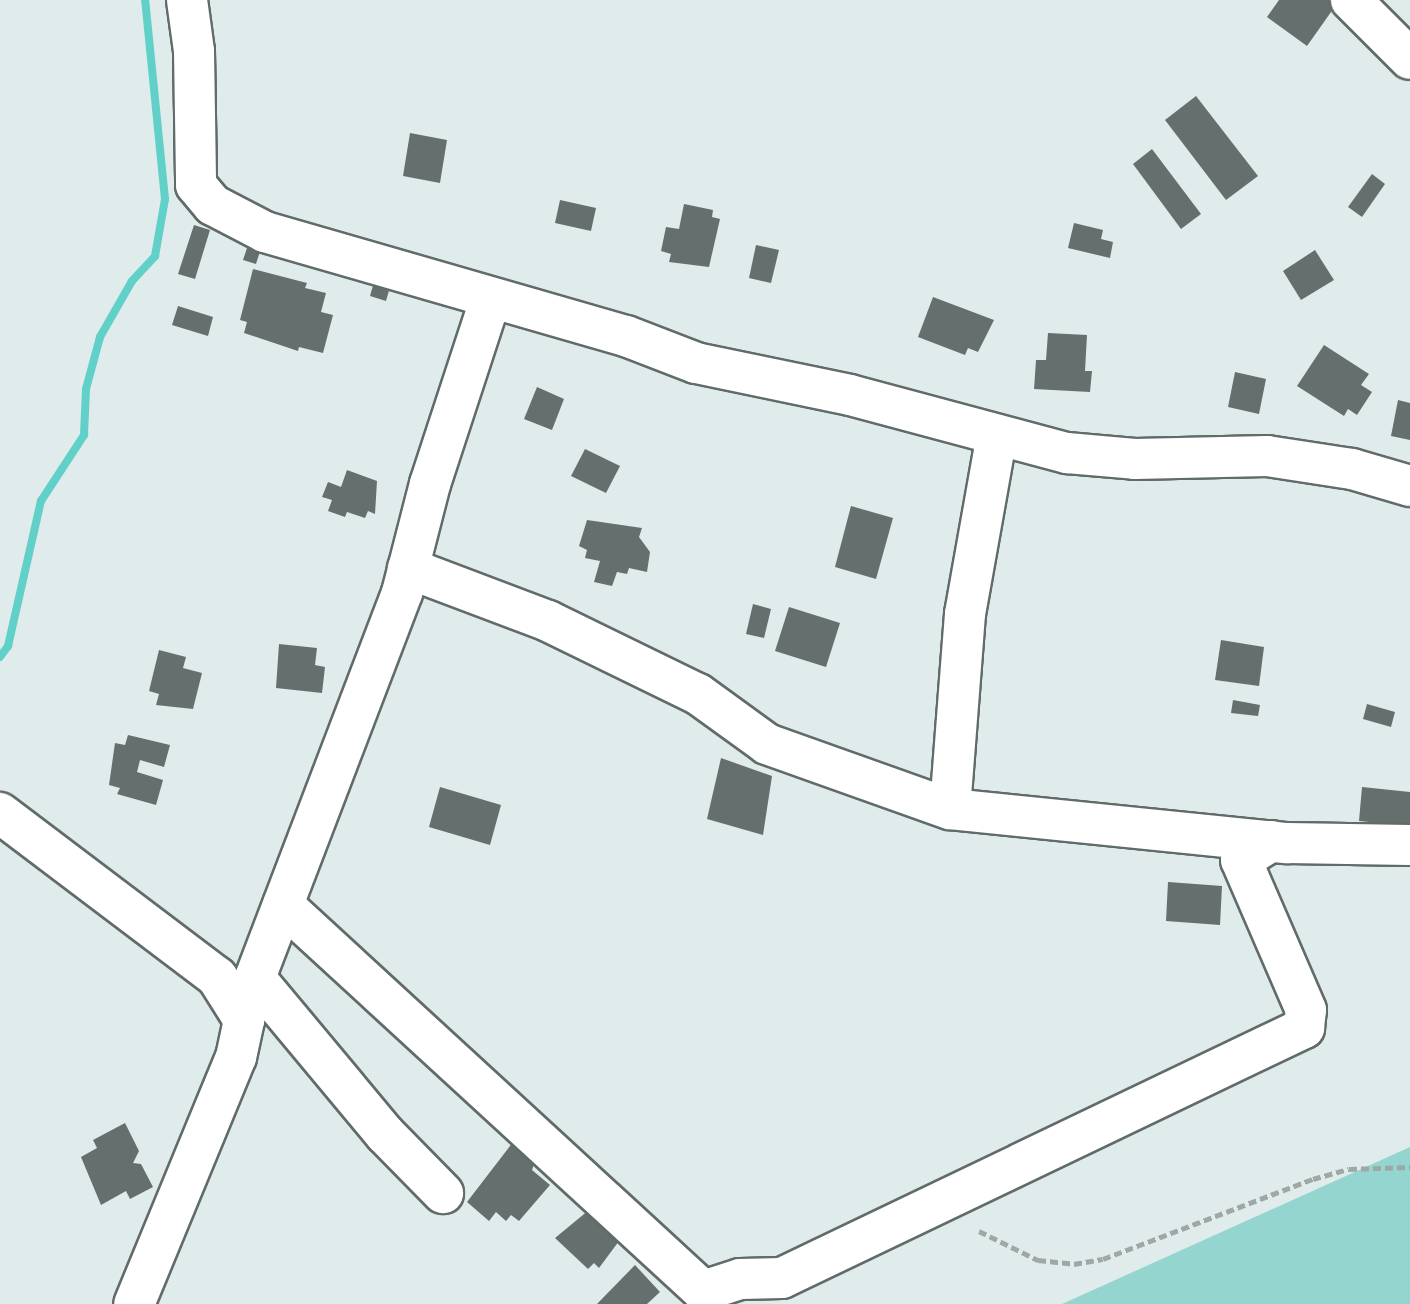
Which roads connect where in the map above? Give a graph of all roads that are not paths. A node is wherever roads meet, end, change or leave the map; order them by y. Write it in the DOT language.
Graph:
graph roads {
  1 [pos="187,0"];
  2 [pos="1351,0"];
  3 [pos="1410,59"];
  4 [pos="490,300"];
  5 [pos="997,435"];
  6 [pos="1410,486"];
  7 [pos="408,568"];
  8 [pos="950,809"];
  9 [pos="0,813"];
  10 [pos="1272,841"];
  11 [pos="1410,845"];
  12 [pos="283,905"];
  13 [pos="255,978"];
  14 [pos="244,1020"];
  15 [pos="443,1193"];
  16 [pos="700,1298"];
  17 [pos="134,1304"];
  1 -- 4 [label="street"];
  2 -- 3 [label="street"];
  4 -- 5 [label="street"];
  4 -- 7 [label="street"];
  5 -- 6 [label="street"];
  5 -- 8 [label="street"];
  7 -- 8 [label="street"];
  7 -- 12 [label="street"];
  8 -- 10 [label="street"];
  9 -- 14 [label="street"];
  10 -- 11 [label="street"];
  10 -- 16 [label="street"];
  12 -- 13 [label="street"];
  12 -- 16 [label="street"];
  13 -- 14 [label="street"];
  13 -- 15 [label="street"];
  14 -- 17 [label="street"];
}
